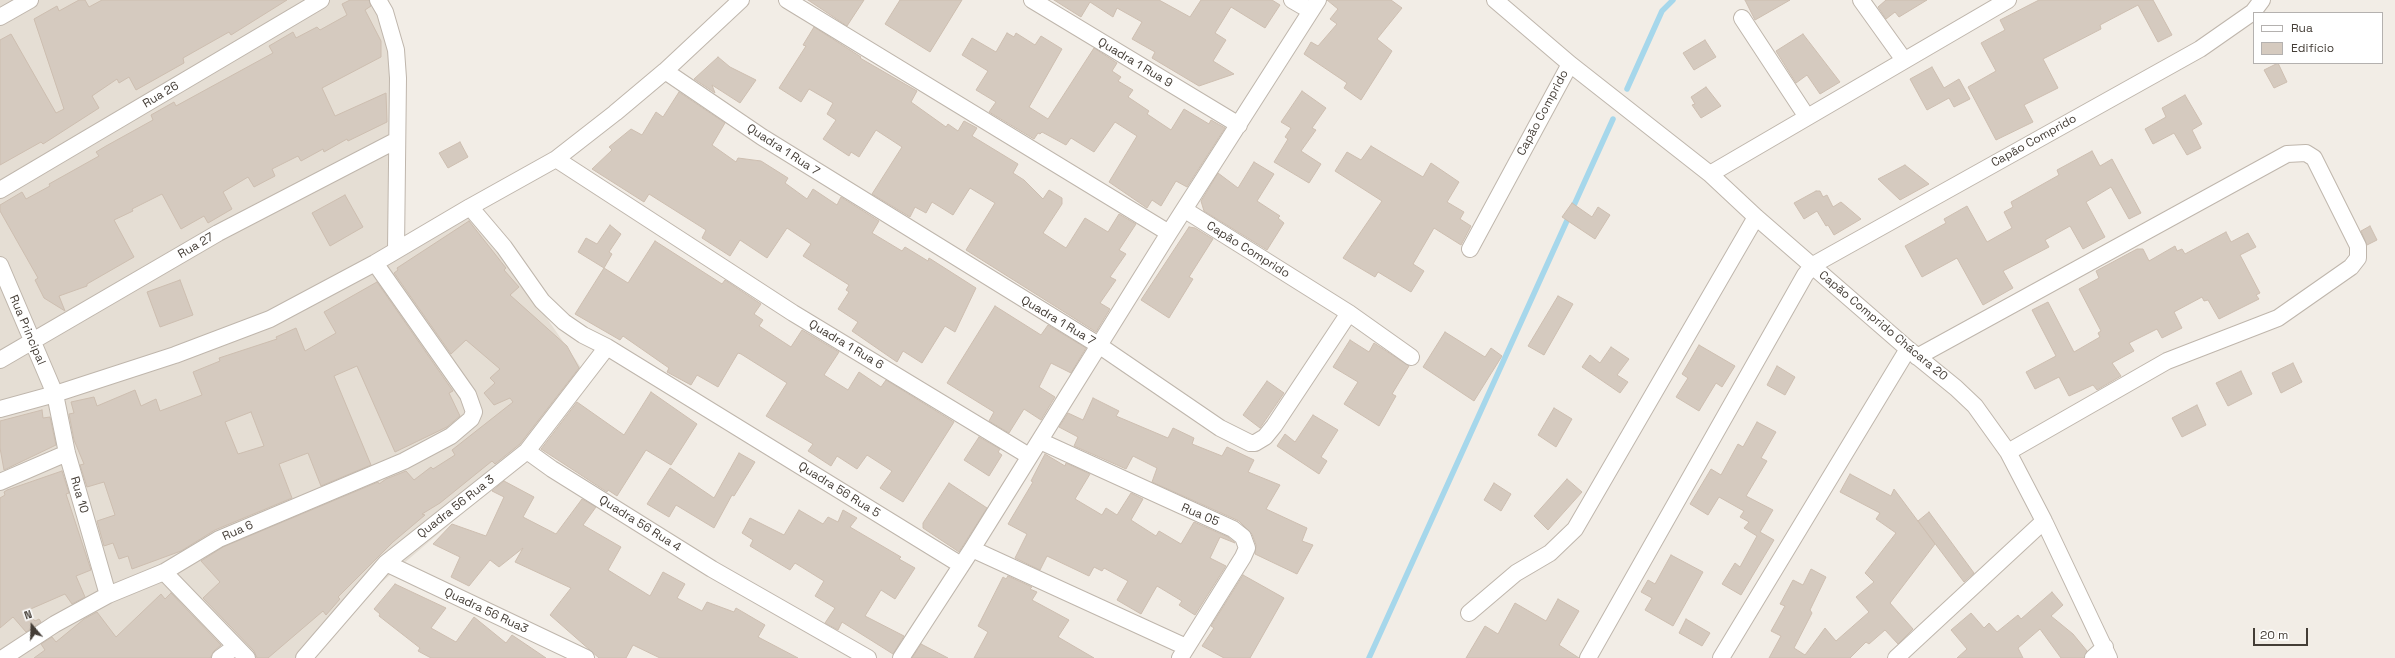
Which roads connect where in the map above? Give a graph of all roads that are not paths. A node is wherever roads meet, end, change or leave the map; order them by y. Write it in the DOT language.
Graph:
graph roads {
  1 [pos="30,0"];
  2 [pos="321,0"];
  3 [pos="378,0"];
  4 [pos="741,0"];
  5 [pos="787,0"];
  6 [pos="1032,0"];
  7 [pos="1292,0"];
  8 [pos="1495,0"];
  9 [pos="1861,0"];
  10 [pos="2008,0"];
  11 [pos="1315,6"];
  12 [pos="2257,6"];
  13 [pos="0,18"];
  14 [pos="1742,18"];
  15 [pos="1904,60"];
  16 [pos="1570,64"];
  17 [pos="665,71"];
  18 [pos="1807,117"];
  19 [pos="1239,126"];
  20 [pos="397,140"];
  21 [pos="556,160"];
  22 [pos="1710,174"];
  23 [pos="0,190"];
  24 [pos="470,207"];
  25 [pos="1185,210"];
  26 [pos="1756,217"];
  27 [pos="1169,233"];
  28 [pos="1470,249"];
  29 [pos="396,250"];
  30 [pos="376,263"];
  31 [pos="0,265"];
  32 [pos="1813,266"];
  33 [pos="1349,313"];
  34 [pos="32,342"];
  35 [pos="1100,346"];
  36 [pos="607,347"];
  37 [pos="1913,353"];
  38 [pos="1411,357"];
  39 [pos="0,360"];
  40 [pos="55,394"];
  41 [pos="0,409"];
  42 [pos="1040,441"];
  43 [pos="528,451"];
  44 [pos="2008,452"];
  45 [pos="67,453"];
  46 [pos="1029,456"];
  47 [pos="0,482"];
  48 [pos="2044,521"];
  49 [pos="972,549"];
  50 [pos="386,563"];
  51 [pos="961,565"];
  52 [pos="164,572"];
  53 [pos="108,595"];
  54 [pos="1469,613"];
  55 [pos="235,647"];
  56 [pos="1183,652"];
  57 [pos="2107,653"];
  58 [pos="3,658"];
  59 [pos="220,658"];
  60 [pos="247,658"];
  61 [pos="304,658"];
  62 [pos="586,658"];
  63 [pos="868,658"];
  64 [pos="901,658"];
  65 [pos="1588,658"];
  66 [pos="1721,658"];
  67 [pos="1896,658"];
  68 [pos="2092,658"];
  1 -- 13 [label="street"];
  2 -- 23 [label="street, Rua 26"];
  3 -- 20 [label="street"];
  4 -- 17 [label="street"];
  5 -- 27 [label="street"];
  6 -- 19 [label="street, Quadra 1 Rua 9"];
  7 -- 11 [label="street"];
  8 -- 16 [label="street, Capão Comprido"];
  9 -- 15 [label="street"];
  10 -- 15 [label="street"];
  11 -- 19 [label="street"];
  12 -- 32 [label="street, Capão Comprido"];
  14 -- 18 [label="street"];
  15 -- 18 [label="street"];
  16 -- 22 [label="street, Capão Comprido Chácara 20"];
  16 -- 28 [label="street, Capão Comprido"];
  17 -- 21 [label="street"];
  17 -- 35 [label="street, Quadra 1 Rua 7"];
  18 -- 22 [label="street"];
  19 -- 25 [label="street"];
  20 -- 29 [label="street"];
  20 -- 34 [label="street, Rua 27"];
  21 -- 24 [label="street"];
  21 -- 46 [label="street, Quadra 1 Rua 6"];
  22 -- 26 [label="street, Capão Comprido Chácara 20"];
  24 -- 29 [label="street"];
  24 -- 36 [label="street, Quadra 56 Rua 5"];
  25 -- 27 [label="street"];
  25 -- 33 [label="street, Capão Comprido"];
  26 -- 32 [label="street, Capão Comprido Chácara 20"];
  26 -- 54 [label="street"];
  27 -- 35 [label="street, Quadra 1 Rua 7"];
  29 -- 30 [label="street"];
  30 -- 40 [label="street"];
  30 -- 52 [label="street, Rua 6"];
  31 -- 34 [label="street, Rua Principal"];
  32 -- 37 [label="street, Capão Comprido Chácara 20"];
  32 -- 65 [label="street"];
  33 -- 35 [label="street"];
  33 -- 38 [label="street, Capão Comprido"];
  34 -- 39 [label="street, Rua 27"];
  34 -- 40 [label="street, Rua Principal"];
  35 -- 42 [label="street"];
  36 -- 43 [label="street"];
  36 -- 51 [label="street, Quadra 56 Rua 5"];
  37 -- 44 [label="street, Capão Comprido Chácara 20"];
  37 -- 44 [label="street"];
  37 -- 66 [label="street"];
  40 -- 41 [label="street"];
  40 -- 45 [label="street, Rua 10"];
  42 -- 46 [label="street"];
  42 -- 56 [label="street, Rua 05"];
  43 -- 50 [label="street, Quadra 56 Rua 3"];
  43 -- 63 [label="street, Quadra 56 Rua 4"];
  44 -- 48 [label="street, Capão Comprido Chácara 20"];
  45 -- 47 [label="street"];
  45 -- 53 [label="street, Rua 10"];
  46 -- 49 [label="street"];
  48 -- 57 [label="street, Capão Comprido Chácara 20"];
  48 -- 67 [label="street"];
  49 -- 51 [label="street"];
  49 -- 56 [label="street"];
  50 -- 61 [label="street, Quadra 56 Rua 3"];
  50 -- 62 [label="street, Quadra 56 Rua3"];
  51 -- 64 [label="street"];
  52 -- 53 [label="street, Rua 6"];
  52 -- 55 [label="street"];
  53 -- 58 [label="street, Rua 6"];
  55 -- 59 [label="street"];
  55 -- 60 [label="street"];
  57 -- 68 [label="street"];
}
